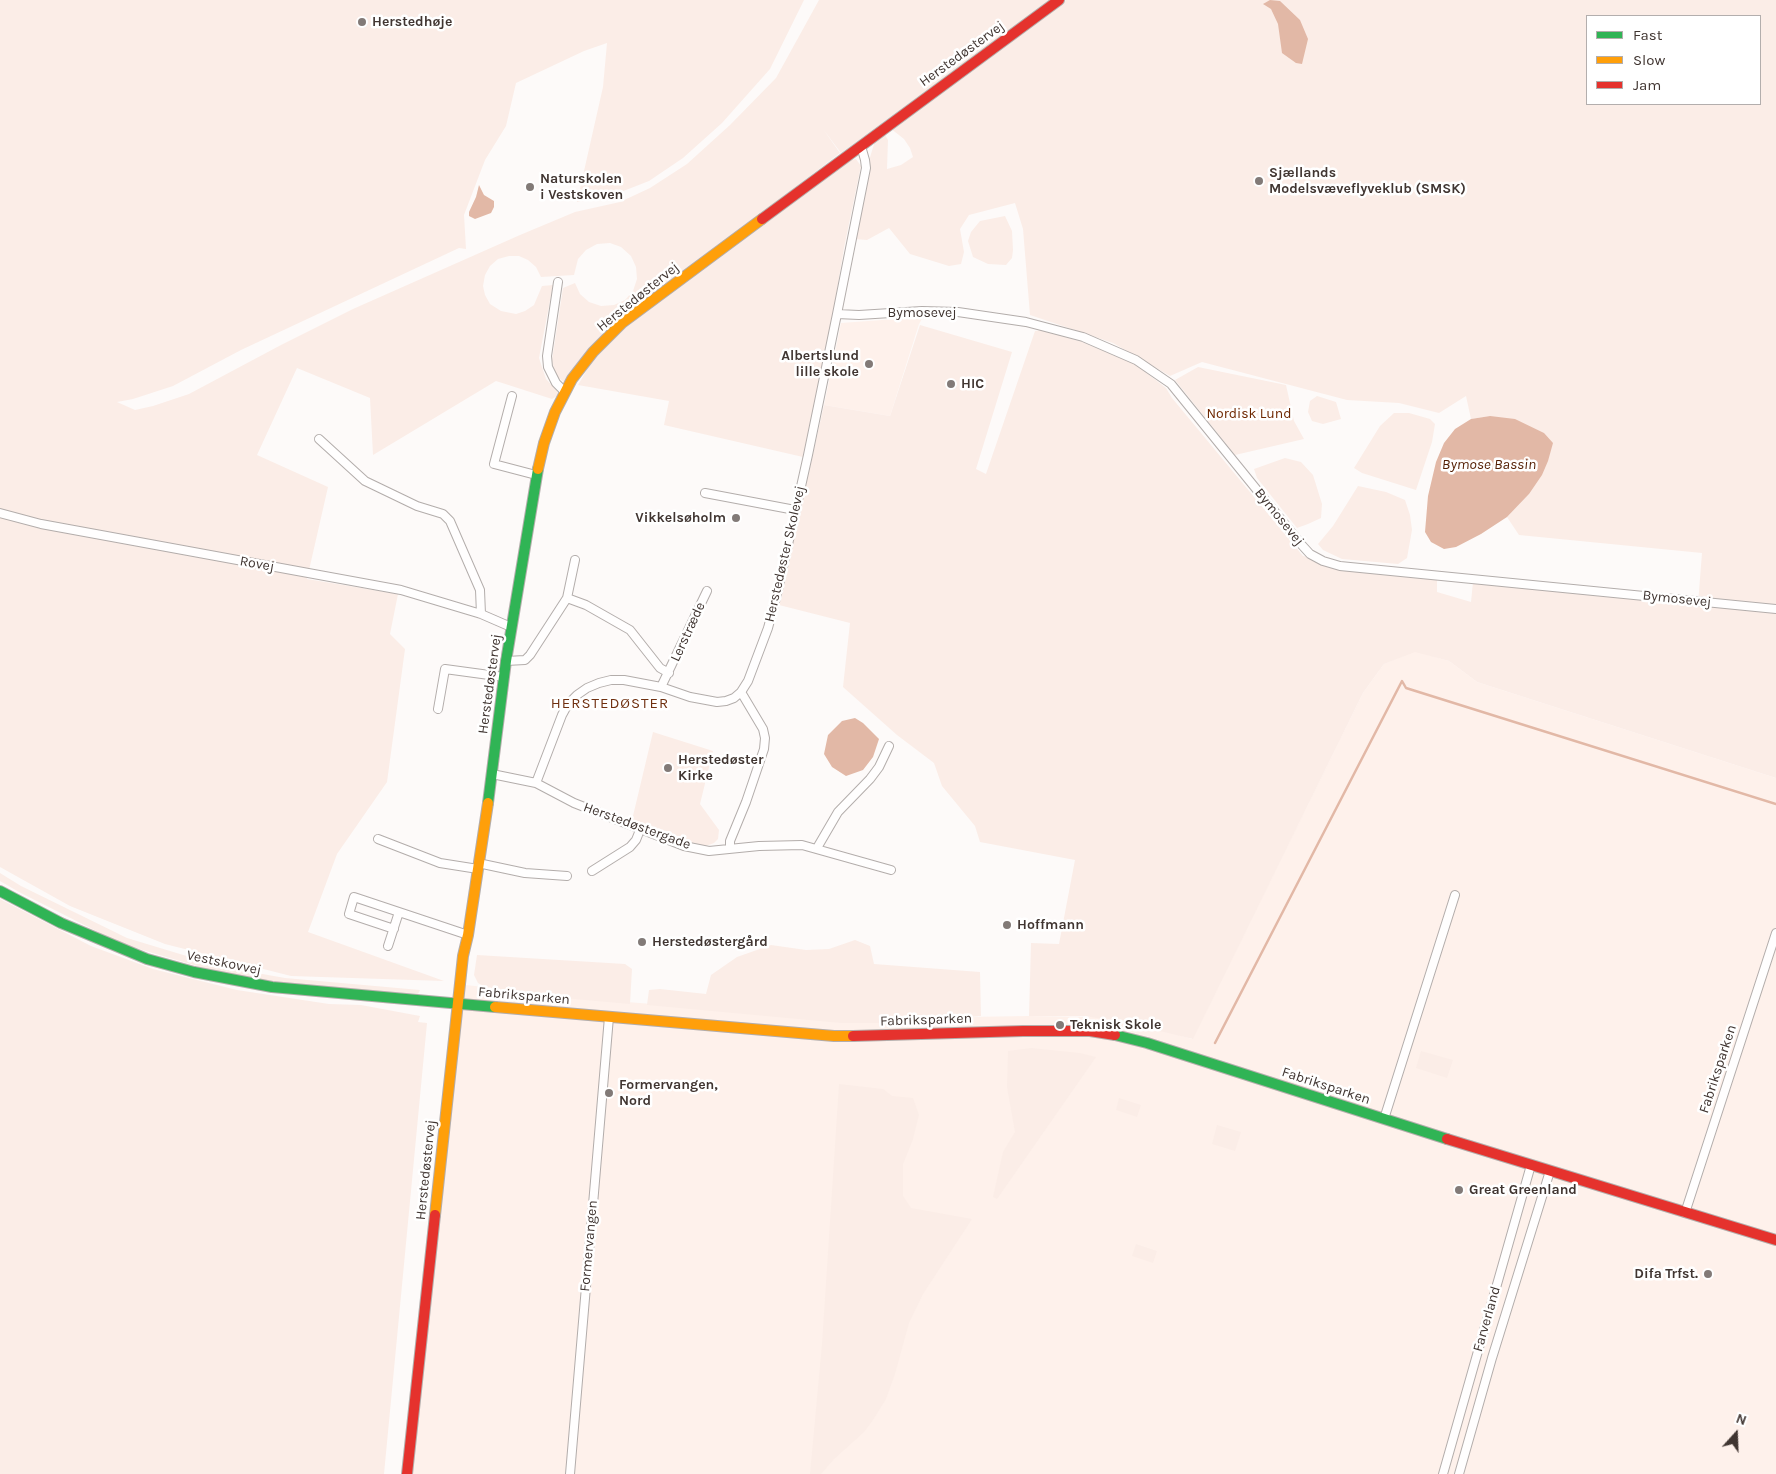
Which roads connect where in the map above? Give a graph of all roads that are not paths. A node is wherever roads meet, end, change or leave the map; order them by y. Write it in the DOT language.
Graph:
graph roads {
  1 [pos="1059,0"];
  2 [pos="861,146"];
  3 [pos="558,282"];
  4 [pos="838,314"];
  5 [pos="565,392"];
  6 [pos="512,396"];
  7 [pos="319,439"];
  8 [pos="536,475"];
  9 [pos="705,493"];
  10 [pos="795,510"];
  11 [pos="0,513"];
  12 [pos="575,560"];
  13 [pos="707,591"];
  14 [pos="567,598"];
  15 [pos="1776,609"];
  16 [pos="481,614"];
  17 [pos="512,627"];
  18 [pos="506,661"];
  19 [pos="669,673"];
  20 [pos="504,676"];
  21 [pos="661,687"];
  22 [pos="741,692"];
  23 [pos="438,709"];
  24 [pos="889,746"];
  25 [pos="492,774"];
  26 [pos="536,783"];
  27 [pos="640,830"];
  28 [pos="378,840"];
  29 [pos="817,848"];
  30 [pos="730,849"];
  31 [pos="478,866"];
  32 [pos="891,870"];
  33 [pos="592,871"];
  34 [pos="567,876"];
  35 [pos="0,890"];
  36 [pos="1454,895"];
  37 [pos="399,912"];
  38 [pos="394,929"];
  39 [pos="1776,933"];
  40 [pos="468,935"];
  41 [pos="388,946"];
  42 [pos="458,1005"];
  43 [pos="609,1017"];
  44 [pos="1384,1119"];
  45 [pos="1531,1165"];
  46 [pos="1550,1171"];
  47 [pos="1685,1213"];
  48 [pos="1776,1240"];
  49 [pos="1493,1297"];
  50 [pos="1510,1302"];
  51 [pos="1455,1432"];
  52 [pos="1470,1436"];
  53 [pos="1446,1461"];
  54 [pos="1461,1465"];
  55 [pos="407,1474"];
  56 [pos="570,1474"];
  57 [pos="1442,1474"];
  58 [pos="1459,1474"];
  1 -- 2 [label="street, Herstedøstervej"];
  2 -- 4 [label="street, Herstedøster Skolevej"];
  2 -- 5 [label="street, Herstedøstervej"];
  3 -- 5 [label="street"];
  4 -- 10 [label="street, Herstedøster Skolevej"];
  4 -- 15 [label="street, Bymosevej"];
  5 -- 8 [label="street, Herstedøstervej"];
  6 -- 8 [label="street"];
  7 -- 16 [label="street"];
  8 -- 17 [label="street, Herstedøstervej"];
  9 -- 10 [label="street"];
  10 -- 22 [label="street, Herstedøster Skolevej"];
  11 -- 16 [label="street, Rovej"];
  12 -- 14 [label="street"];
  13 -- 19 [label="street, Lerstræde"];
  14 -- 18 [label="street"];
  14 -- 19 [label="street, Lerstræde"];
  16 -- 17 [label="street, Rovej"];
  17 -- 18 [label="street, Herstedøstervej"];
  18 -- 20 [label="street, Herstedøstervej"];
  19 -- 21 [label="street, Lerstræde"];
  20 -- 23 [label="street"];
  20 -- 25 [label="street, Herstedøstervej"];
  21 -- 22 [label="street"];
  21 -- 26 [label="street"];
  22 -- 30 [label="street"];
  24 -- 29 [label="street"];
  25 -- 26 [label="street, Herstedøstergade"];
  25 -- 31 [label="street, Herstedøstervej"];
  26 -- 27 [label="street, Herstedøstergade"];
  27 -- 30 [label="street, Herstedøstergade"];
  27 -- 33 [label="street"];
  28 -- 31 [label="street"];
  29 -- 30 [label="street, Herstedøstergade"];
  29 -- 32 [label="street, Herstedøstergade"];
  31 -- 34 [label="street"];
  31 -- 40 [label="street, Herstedøstervej"];
  35 -- 42 [label="street, Vestskovvej"];
  36 -- 44 [label="street, Fabriksparken"];
  37 -- 38 [label="street"];
  37 -- 38 [label="street"];
  37 -- 40 [label="street"];
  38 -- 41 [label="street"];
  39 -- 47 [label="street, Fabriksparken"];
  40 -- 42 [label="street, Herstedøstervej"];
  42 -- 43 [label="street, Fabriksparken"];
  42 -- 55 [label="street, Herstedøstervej"];
  43 -- 44 [label="street, Fabriksparken"];
  43 -- 56 [label="street, Formervangen"];
  44 -- 45 [label="street, Fabriksparken"];
  45 -- 46 [label="street, Fabriksparken"];
  45 -- 49 [label="street, Farverland"];
  46 -- 47 [label="street, Fabriksparken"];
  46 -- 50 [label="street, Farverland"];
  47 -- 48 [label="street, Fabriksparken"];
  49 -- 50 [label="street"];
  49 -- 51 [label="street, Farverland"];
  50 -- 52 [label="street, Farverland"];
  51 -- 52 [label="street"];
  51 -- 53 [label="street, Farverland"];
  52 -- 54 [label="street, Farverland"];
  53 -- 54 [label="street"];
  53 -- 57 [label="street, Farverland"];
  54 -- 58 [label="street, Farverland"];
}
